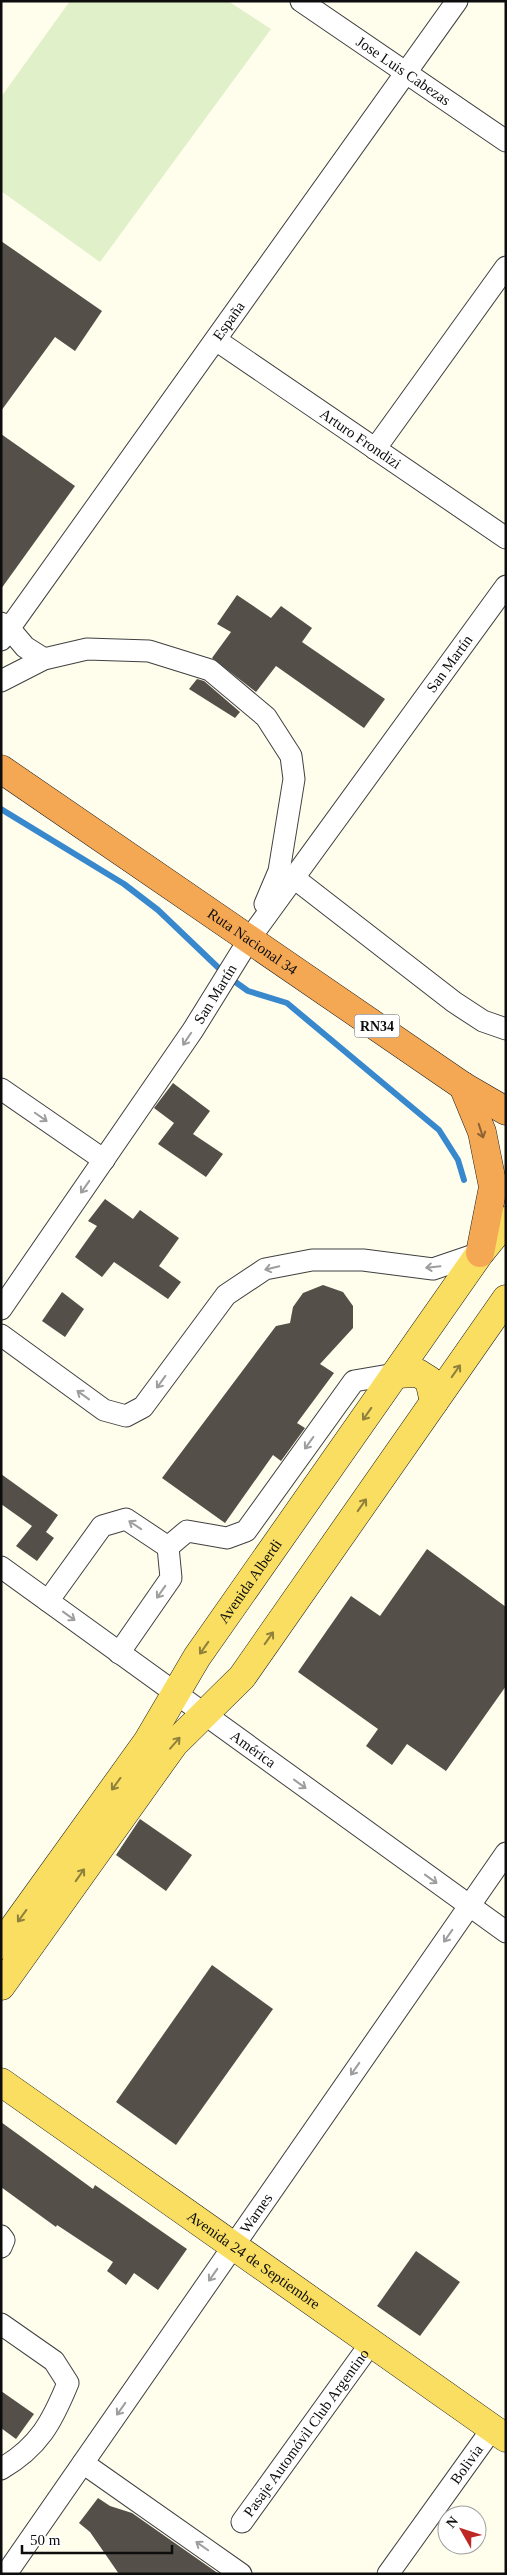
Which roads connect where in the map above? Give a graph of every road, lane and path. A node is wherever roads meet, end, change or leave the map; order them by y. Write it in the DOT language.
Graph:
graph roads {
  1 [pos="301,1"];
  2 [pos="457,1"];
  3 [pos="406,74"];
  4 [pos="506,141"];
  5 [pos="506,267"];
  6 [pos="216,340"];
  7 [pos="375,449"];
  8 [pos="506,538"];
  9 [pos="506,586"];
  10 [pos="4,630"];
  11 [pos="44,659"];
  12 [pos="1,681"];
  13 [pos="1,769"];
  14 [pos="294,878"];
  15 [pos="250,938"];
  16 [pos="506,1029"];
  17 [pos="463,1086"];
  18 [pos="1,1089"];
  19 [pos="506,1111"];
  20 [pos="104,1160"];
  21 [pos="506,1221"];
  22 [pos="480,1253"];
  23 [pos="506,1299"];
  24 [pos="1,1309"];
  25 [pos="1,1336"];
  26 [pos="395,1374"];
  27 [pos="434,1402"];
  28 [pos="168,1547"];
  29 [pos="1,1567"];
  30 [pos="48,1601"];
  31 [pos="119,1653"];
  32 [pos="175,1694"];
  33 [pos="203,1714"];
  34 [pos="506,1853"];
  35 [pos="468,1906"];
  36 [pos="506,1932"];
  37 [pos="1,1945"];
  38 [pos="1,1986"];
  39 [pos="1,2082"];
  40 [pos="1,2236"];
  41 [pos="233,2246"];
  42 [pos="1,2247"];
  43 [pos="1,2324"];
  44 [pos="371,2343"];
  45 [pos="499,2433"];
  46 [pos="83,2463"];
  47 [pos="1,2468"];
  48 [pos="242,2522"];
  49 [pos="6,2574"];
  50 [pos="242,2574"];
  51 [pos="388,2574"];
  1 -- 3 [label="street, Jose Luis Cabezas"];
  2 -- 3 [label="street, España"];
  3 -- 4 [label="street, Jose Luis Cabezas"];
  3 -- 6 [label="street, España"];
  5 -- 7 [label="street"];
  6 -- 7 [label="street, Arturo Frondizi"];
  6 -- 10 [label="street, España"];
  7 -- 8 [label="street, Arturo Frondizi"];
  9 -- 14 [label="street, San Martín"];
  10 -- 11 [label="street"];
  11 -- 12 [label="street"];
  11 -- 15 [label="street"];
  13 -- 15 [label="highway, Ruta Nacional 34 / RN34"];
  14 -- 15 [label="street, San Martín"];
  14 -- 16 [label="street"];
  15 -- 17 [label="highway, Ruta Nacional 34 / RN34"];
  15 -- 20 [label="street, San Martín, one-way"];
  17 -- 19 [label="highway, Ruta Nacional 34 / RN34"];
  17 -- 22 [label="highway, one-way"];
  18 -- 20 [label="street, one-way"];
  20 -- 24 [label="street, San Martín, one-way"];
  21 -- 22 [label="main road, Avenida Alberdi"];
  22 -- 25 [label="street, one-way"];
  22 -- 26 [label="main road, Avenida Alberdi"];
  27 -- 23 [label="main road, one-way"];
  26 -- 27 [label="main road"];
  26 -- 28 [label="street, one-way"];
  26 -- 32 [label="main road, Avenida Alberdi, one-way"];
  33 -- 27 [label="main road, one-way"];
  28 -- 30 [label="street, one-way"];
  28 -- 31 [label="street, one-way"];
  29 -- 30 [label="street, América"];
  30 -- 31 [label="street, América, one-way"];
  31 -- 32 [label="street, América"];
  32 -- 33 [label="street, América"];
  32 -- 37 [label="main road, Avenida Alberdi, one-way"];
  33 -- 35 [label="street, América, one-way"];
  38 -- 33 [label="main road, one-way"];
  34 -- 35 [label="street, Warnes"];
  35 -- 36 [label="street, América"];
  35 -- 41 [label="street, Warnes, one-way"];
  39 -- 41 [label="main road, Avenida 24 de Septiembre"];
  40 -- 42 [label="street"];
  41 -- 44 [label="main road, Avenida 24 de Septiembre"];
  41 -- 46 [label="street, Warnes, one-way"];
  43 -- 47 [label="street"];
  44 -- 45 [label="main road, Avenida 24 de Septiembre"];
  44 -- 48 [label="street, Pasaje Automóvil Club Argentino"];
  45 -- 51 [label="street, Bolivia"];
  46 -- 49 [label="street, Warnes"];
  50 -- 46 [label="street, one-way"];
}
